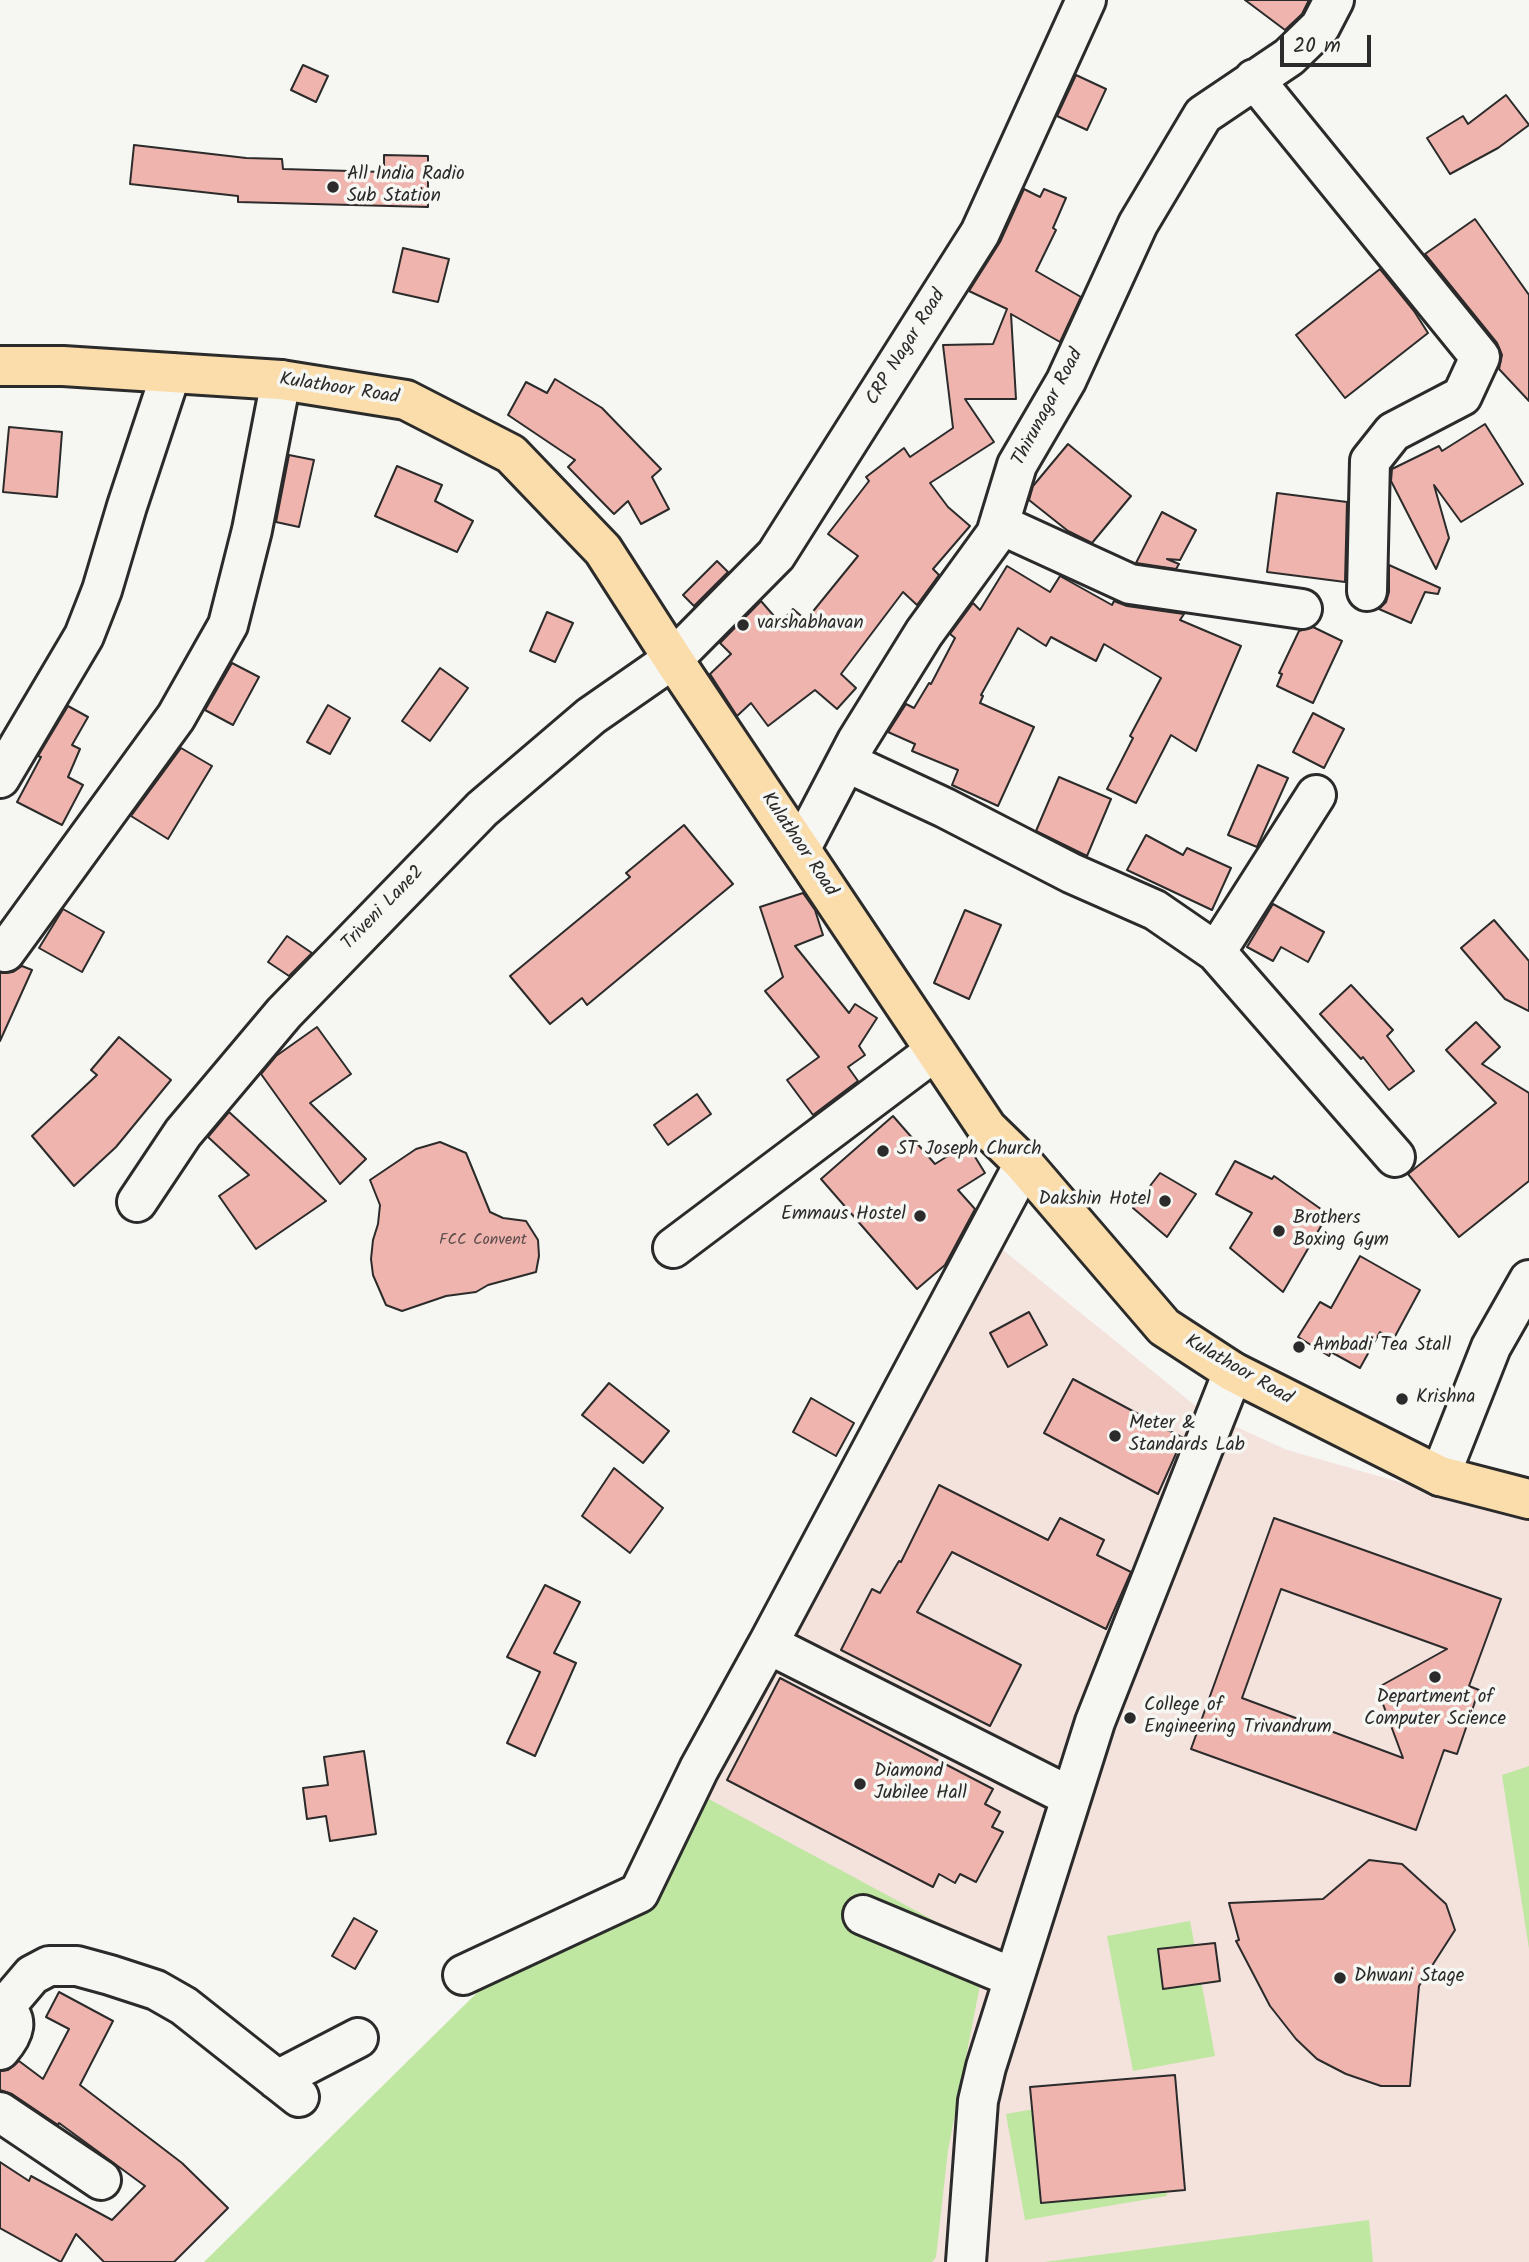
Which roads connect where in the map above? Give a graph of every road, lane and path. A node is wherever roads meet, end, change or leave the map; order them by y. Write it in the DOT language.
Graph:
graph roads {
  1 [pos="1086,0"];
  2 [pos="1334,0"];
  3 [pos="1254,79"];
  4 [pos="0,366"];
  5 [pos="172,373"];
  6 [pos="281,380"];
  7 [pos="999,524"];
  8 [pos="1367,591"];
  9 [pos="1302,609"];
  10 [pos="673,659"];
  11 [pos="846,762"];
  12 [pos="0,778"];
  13 [pos="1316,795"];
  14 [pos="801,848"];
  15 [pos="5,952"];
  16 [pos="1216,952"];
  17 [pos="935,1051"];
  18 [pos="1395,1157"];
  19 [pos="1024,1164"];
  20 [pos="137,1202"];
  21 [pos="673,1248"];
  22 [pos="1529,1280"];
  23 [pos="1233,1372"];
  24 [pos="1440,1476"];
  25 [pos="1529,1499"];
  26 [pos="768,1644"];
  27 [pos="1071,1797"];
  28 [pos="863,1915"];
  29 [pos="463,1975"];
  30 [pos="1014,1978"];
  31 [pos="2,2007"];
  32 [pos="358,2038"];
  33 [pos="0,2050"];
  34 [pos="0,2112"];
  35 [pos="101,2180"];
  36 [pos="965,2262"];
  1 -- 10 [label="street, CRP Nagar Road"];
  2 -- 3 [label="street, Thirunagar Road"];
  3 -- 7 [label="street, Thirunagar Road"];
  3 -- 8 [label="street"];
  4 -- 5 [label="main road, Kulathoor Road"];
  5 -- 6 [label="main road, Kulathoor Road"];
  5 -- 12 [label="street"];
  6 -- 10 [label="main road, Kulathoor Road"];
  6 -- 15 [label="street"];
  7 -- 9 [label="street"];
  7 -- 11 [label="street, Thirunagar Road"];
  10 -- 14 [label="main road, Kulathoor Road"];
  10 -- 20 [label="street, Triveni Lane2"];
  11 -- 14 [label="street, Thirunagar Road"];
  11 -- 16 [label="street"];
  13 -- 16 [label="street"];
  14 -- 17 [label="main road, Kulathoor Road"];
  16 -- 18 [label="street"];
  17 -- 19 [label="main road, Kulathoor Road"];
  17 -- 21 [label="street"];
  19 -- 23 [label="main road, Kulathoor Road"];
  19 -- 26 [label="street"];
  22 -- 24 [label="street"];
  23 -- 24 [label="main road, Kulathoor Road"];
  23 -- 27 [label="street"];
  24 -- 25 [label="main road, Kulathoor Road"];
  26 -- 27 [label="street"];
  26 -- 29 [label="street"];
  27 -- 30 [label="street"];
  28 -- 30 [label="street"];
  30 -- 36 [label="street"];
  31 -- 32 [label="street"];
  31 -- 33 [label="street"];
  34 -- 35 [label="street"];
}
